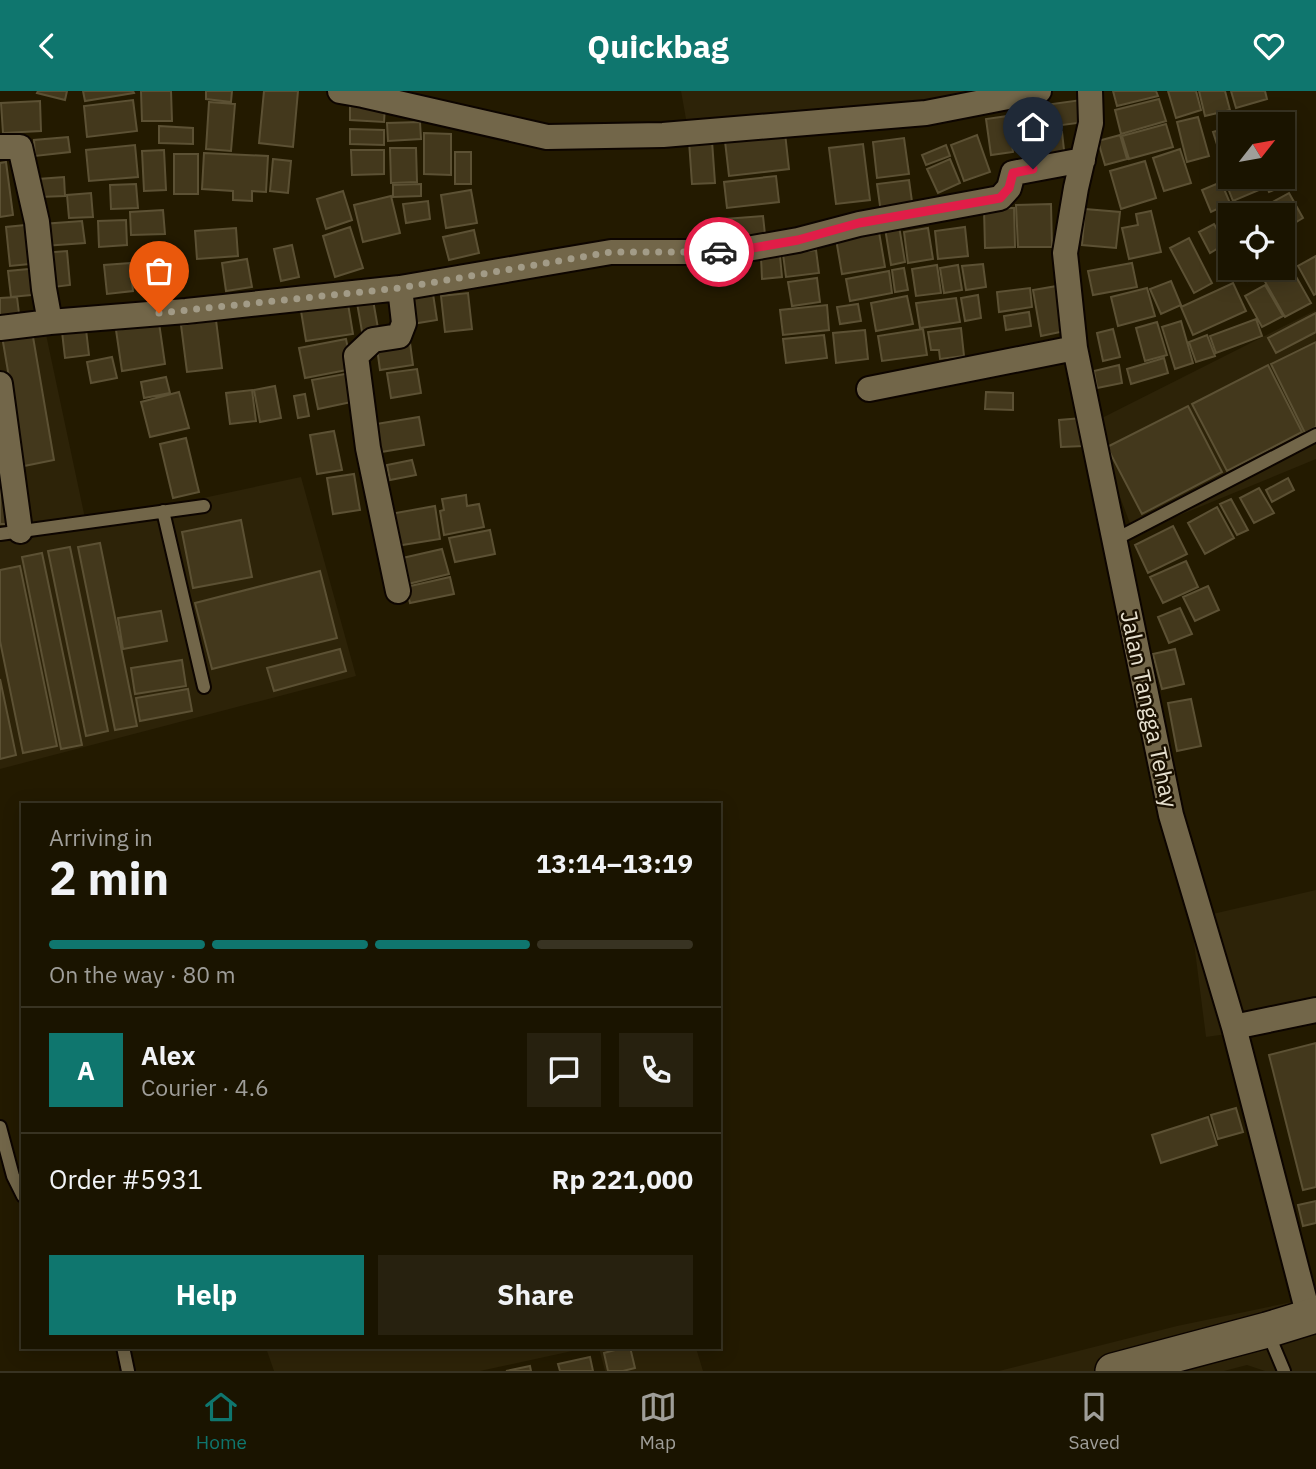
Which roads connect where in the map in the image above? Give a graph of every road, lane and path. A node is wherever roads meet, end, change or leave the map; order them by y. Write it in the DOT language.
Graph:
graph roads {
  1 [pos="340,91"];
  2 [pos="1039,91"];
  3 [pos="1090,91"];
  4 [pos="0,147"];
  5 [pos="1083,160"];
  6 [pos="400,288"];
  7 [pos="50,322"];
  8 [pos="0,328"];
  9 [pos="1075,348"];
  10 [pos="0,384"];
  11 [pos="869,389"];
  12 [pos="1316,435"];
  13 [pos="204,506"];
  14 [pos="163,511"];
  15 [pos="10,533"];
  16 [pos="1114,540"];
  17 [pos="398,591"];
  18 [pos="204,687"];
  19 [pos="1316,1010"];
  20 [pos="1234,1027"];
  21 [pos="0,1127"];
  22 [pos="21,1192"];
  23 [pos="1312,1316"];
  24 [pos="1267,1330"];
  25 [pos="123,1349"];
  26 [pos="128,1371"];
  27 [pos="1113,1371"];
  28 [pos="1284,1371"];
  1 -- 2 [label="street"];
  3 -- 5 [label="street, Jalan Tangga Tehay"];
  4 -- 7 [label="street"];
  5 -- 6 [label="street"];
  5 -- 9 [label="street, Jalan Tangga Tehay"];
  6 -- 7 [label="street"];
  6 -- 17 [label="street"];
  7 -- 8 [label="street"];
  9 -- 11 [label="street"];
  9 -- 16 [label="street, Jalan Tangga Tehay"];
  10 -- 15 [label="street"];
  12 -- 16 [label="lane"];
  13 -- 14 [label="lane"];
  14 -- 15 [label="lane"];
  14 -- 18 [label="lane"];
  16 -- 20 [label="street, Jalan Tangga Tehay"];
  19 -- 20 [label="street"];
  20 -- 23 [label="street, Jalan Tangga Tehay"];
  21 -- 22 [label="lane"];
  23 -- 24 [label="street"];
  24 -- 27 [label="street"];
  24 -- 28 [label="lane"];
  25 -- 26 [label="lane"];
}
